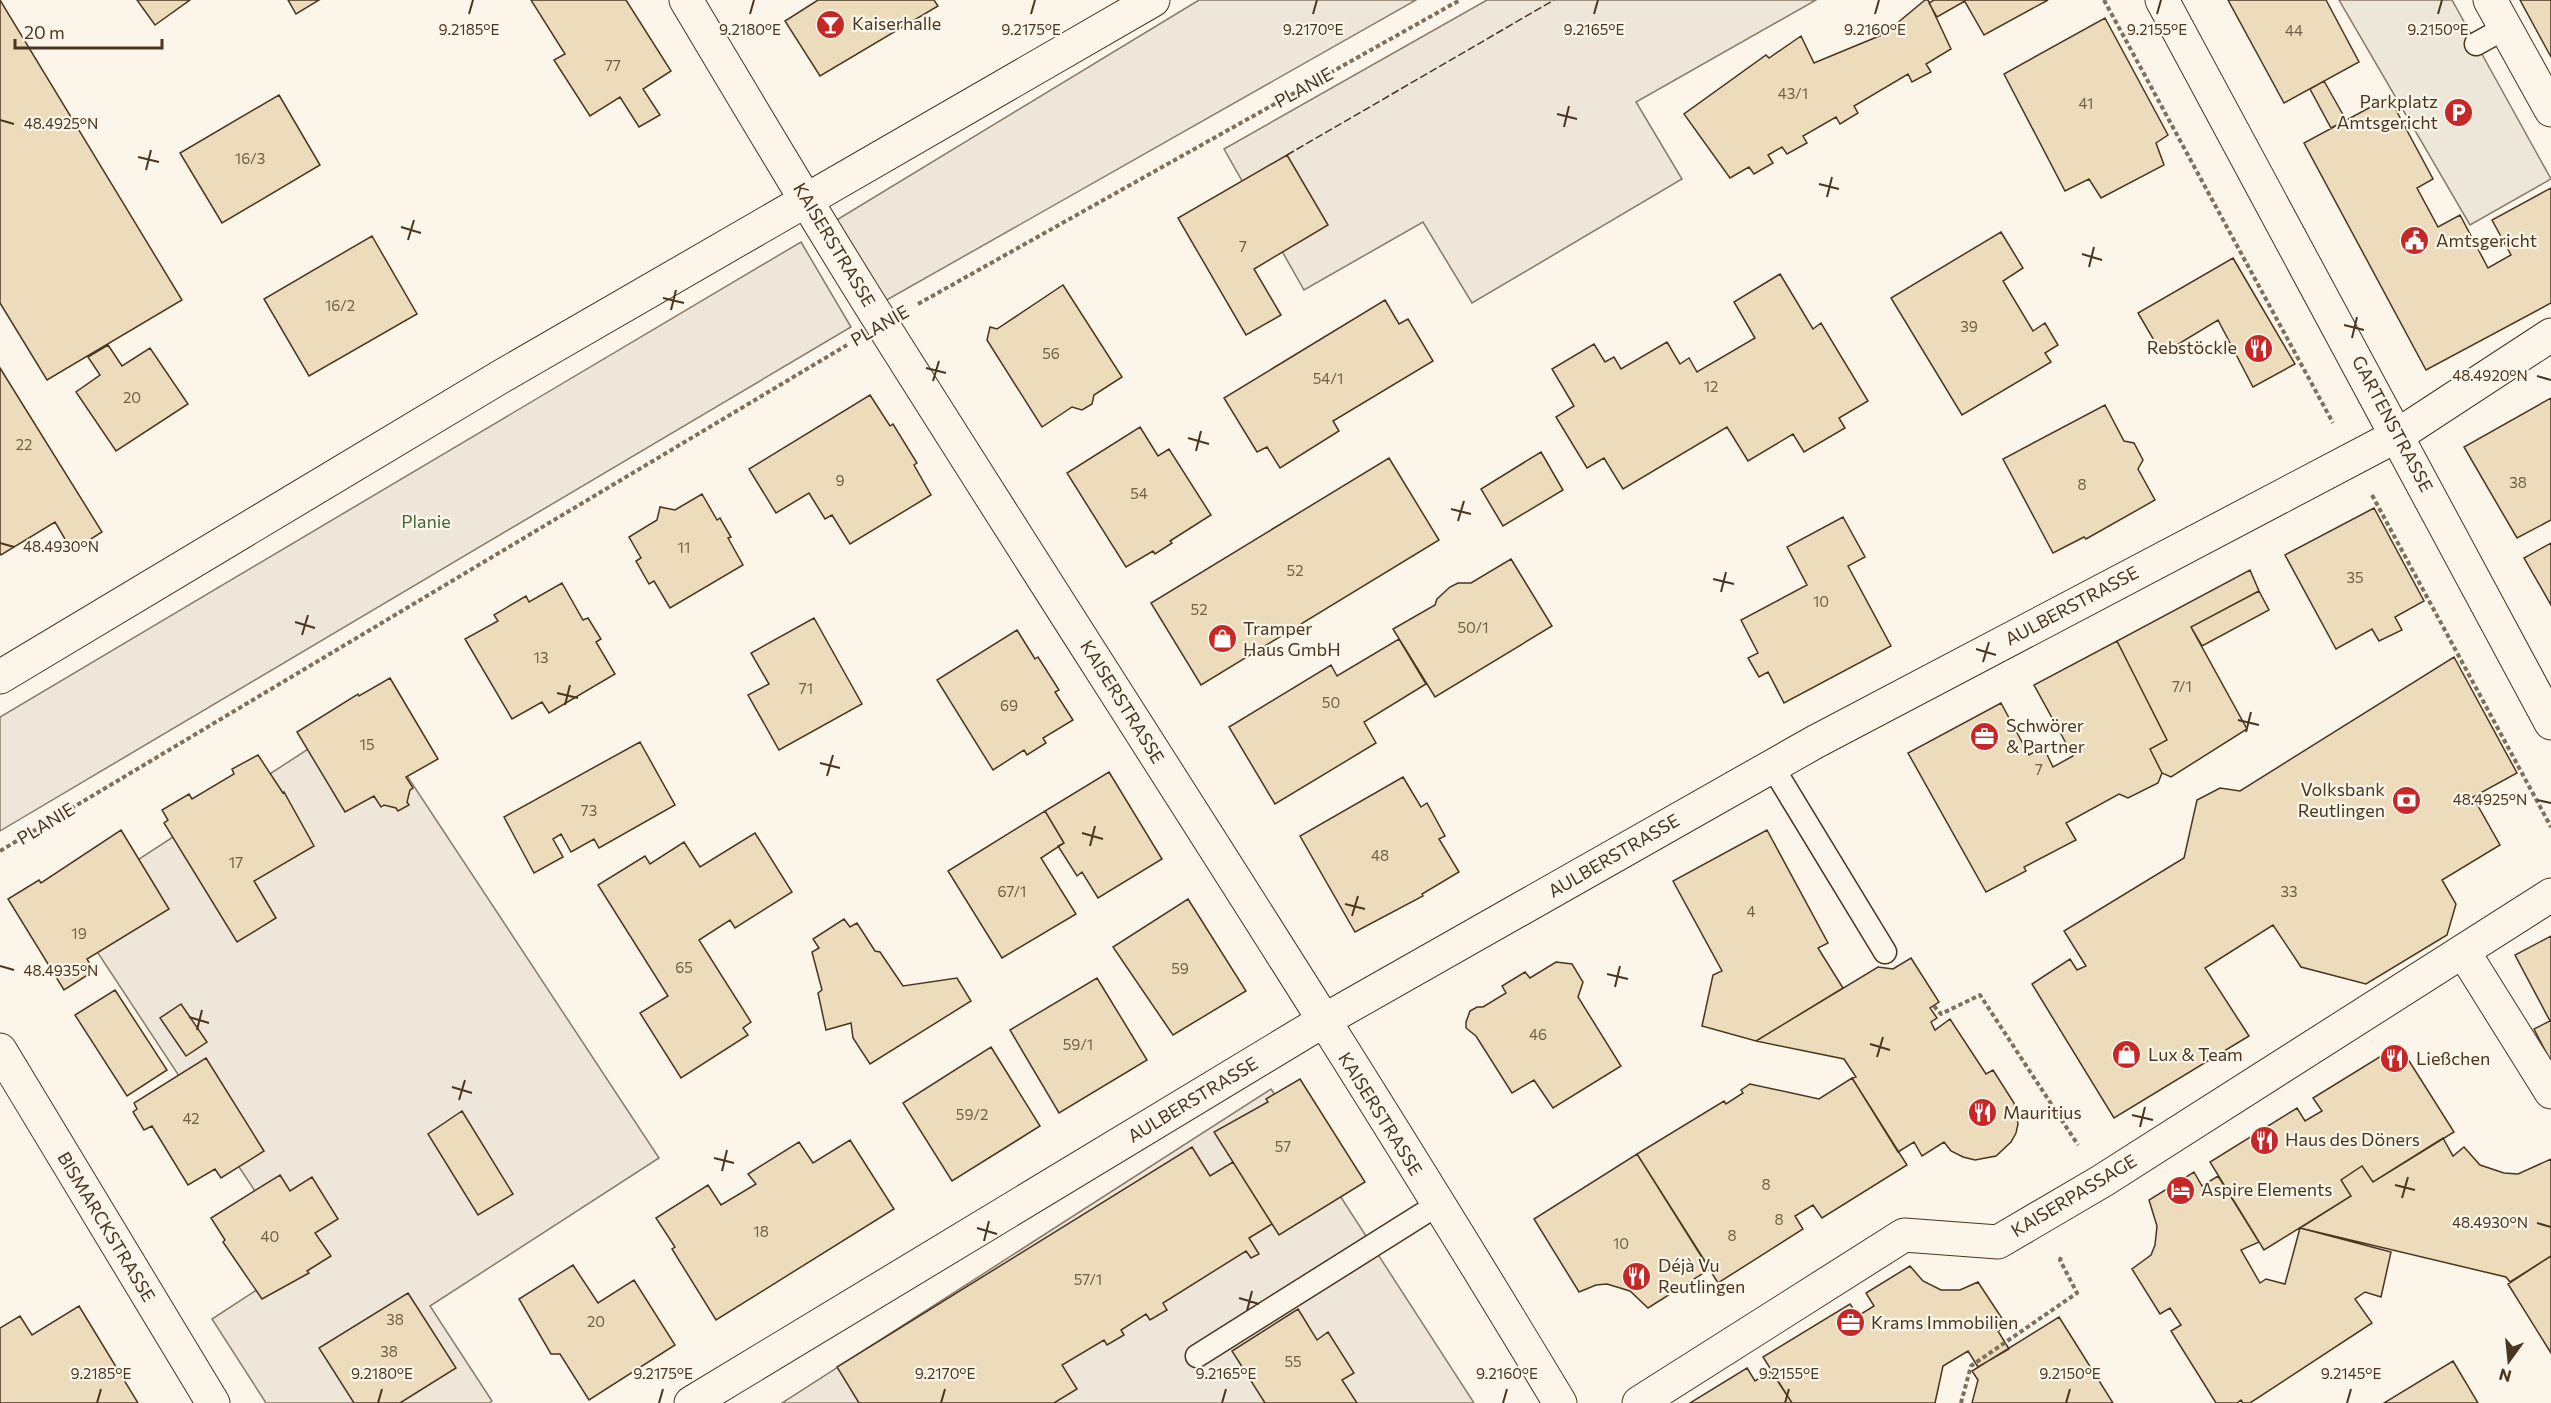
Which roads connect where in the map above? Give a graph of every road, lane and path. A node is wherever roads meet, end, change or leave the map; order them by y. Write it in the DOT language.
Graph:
graph roads {
  1 [pos="686,0"];
  2 [pos="1153,0"];
  3 [pos="1460,0"];
  4 [pos="2104,0"];
  5 [pos="2162,0"];
  6 [pos="2498,14"];
  7 [pos="2476,44"];
  8 [pos="2549,100"];
  9 [pos="806,200"];
  10 [pos="882,324"];
  11 [pos="2551,335"];
  12 [pos="2398,435"];
  13 [pos="2352,459"];
  14 [pos="0,677"];
  15 [pos="2548,709"];
  16 [pos="1772,766"];
  17 [pos="2551,827"];
  18 [pos="0,851"];
  19 [pos="2551,895"];
  20 [pos="2463,951"];
  21 [pos="1885,952"];
  22 [pos="1935,1006"];
  23 [pos="1323,1021"];
  24 [pos="0,1050"];
  25 [pos="2551,1092"];
  26 [pos="2102,1181"];
  27 [pos="1437,1205"];
  28 [pos="2065,1250"];
  29 [pos="1197,1356"];
  30 [pos="213,1403"];
  31 [pos="691,1403"];
  32 [pos="1560,1403"];
  33 [pos="1639,1403"];
  34 [pos="1961,1403"];
  1 -- 9 [label="street, KAISERSTRASSE"];
  2 -- 9 [label="street"];
  3 -- 10 [label="path, PLANIE"];
  4 -- 13 [label="path"];
  5 -- 12 [label="street, GARTENSTRASSE"];
  6 -- 7 [label="lane"];
  6 -- 8 [label="street"];
  9 -- 10 [label="street, KAISERSTRASSE"];
  9 -- 14 [label="street"];
  10 -- 18 [label="path, PLANIE"];
  10 -- 23 [label="street, KAISERSTRASSE"];
  11 -- 12 [label="street, AULBERSTRASSE"];
  12 -- 13 [label="street, AULBERSTRASSE"];
  12 -- 15 [label="street, GARTENSTRASSE"];
  13 -- 16 [label="street, AULBERSTRASSE"];
  13 -- 17 [label="path"];
  16 -- 21 [label="lane"];
  16 -- 23 [label="street, AULBERSTRASSE"];
  19 -- 20 [label="street, KAISERPASSAGE"];
  20 -- 25 [label="street"];
  20 -- 26 [label="street, KAISERPASSAGE"];
  22 -- 26 [label="path"];
  23 -- 27 [label="street, KAISERSTRASSE"];
  23 -- 31 [label="street, AULBERSTRASSE"];
  24 -- 30 [label="street, BISMARCKSTRASSE"];
  26 -- 33 [label="street, KAISERPASSAGE"];
  27 -- 29 [label="lane"];
  27 -- 32 [label="street, KAISERSTRASSE"];
  28 -- 34 [label="path"];
}
